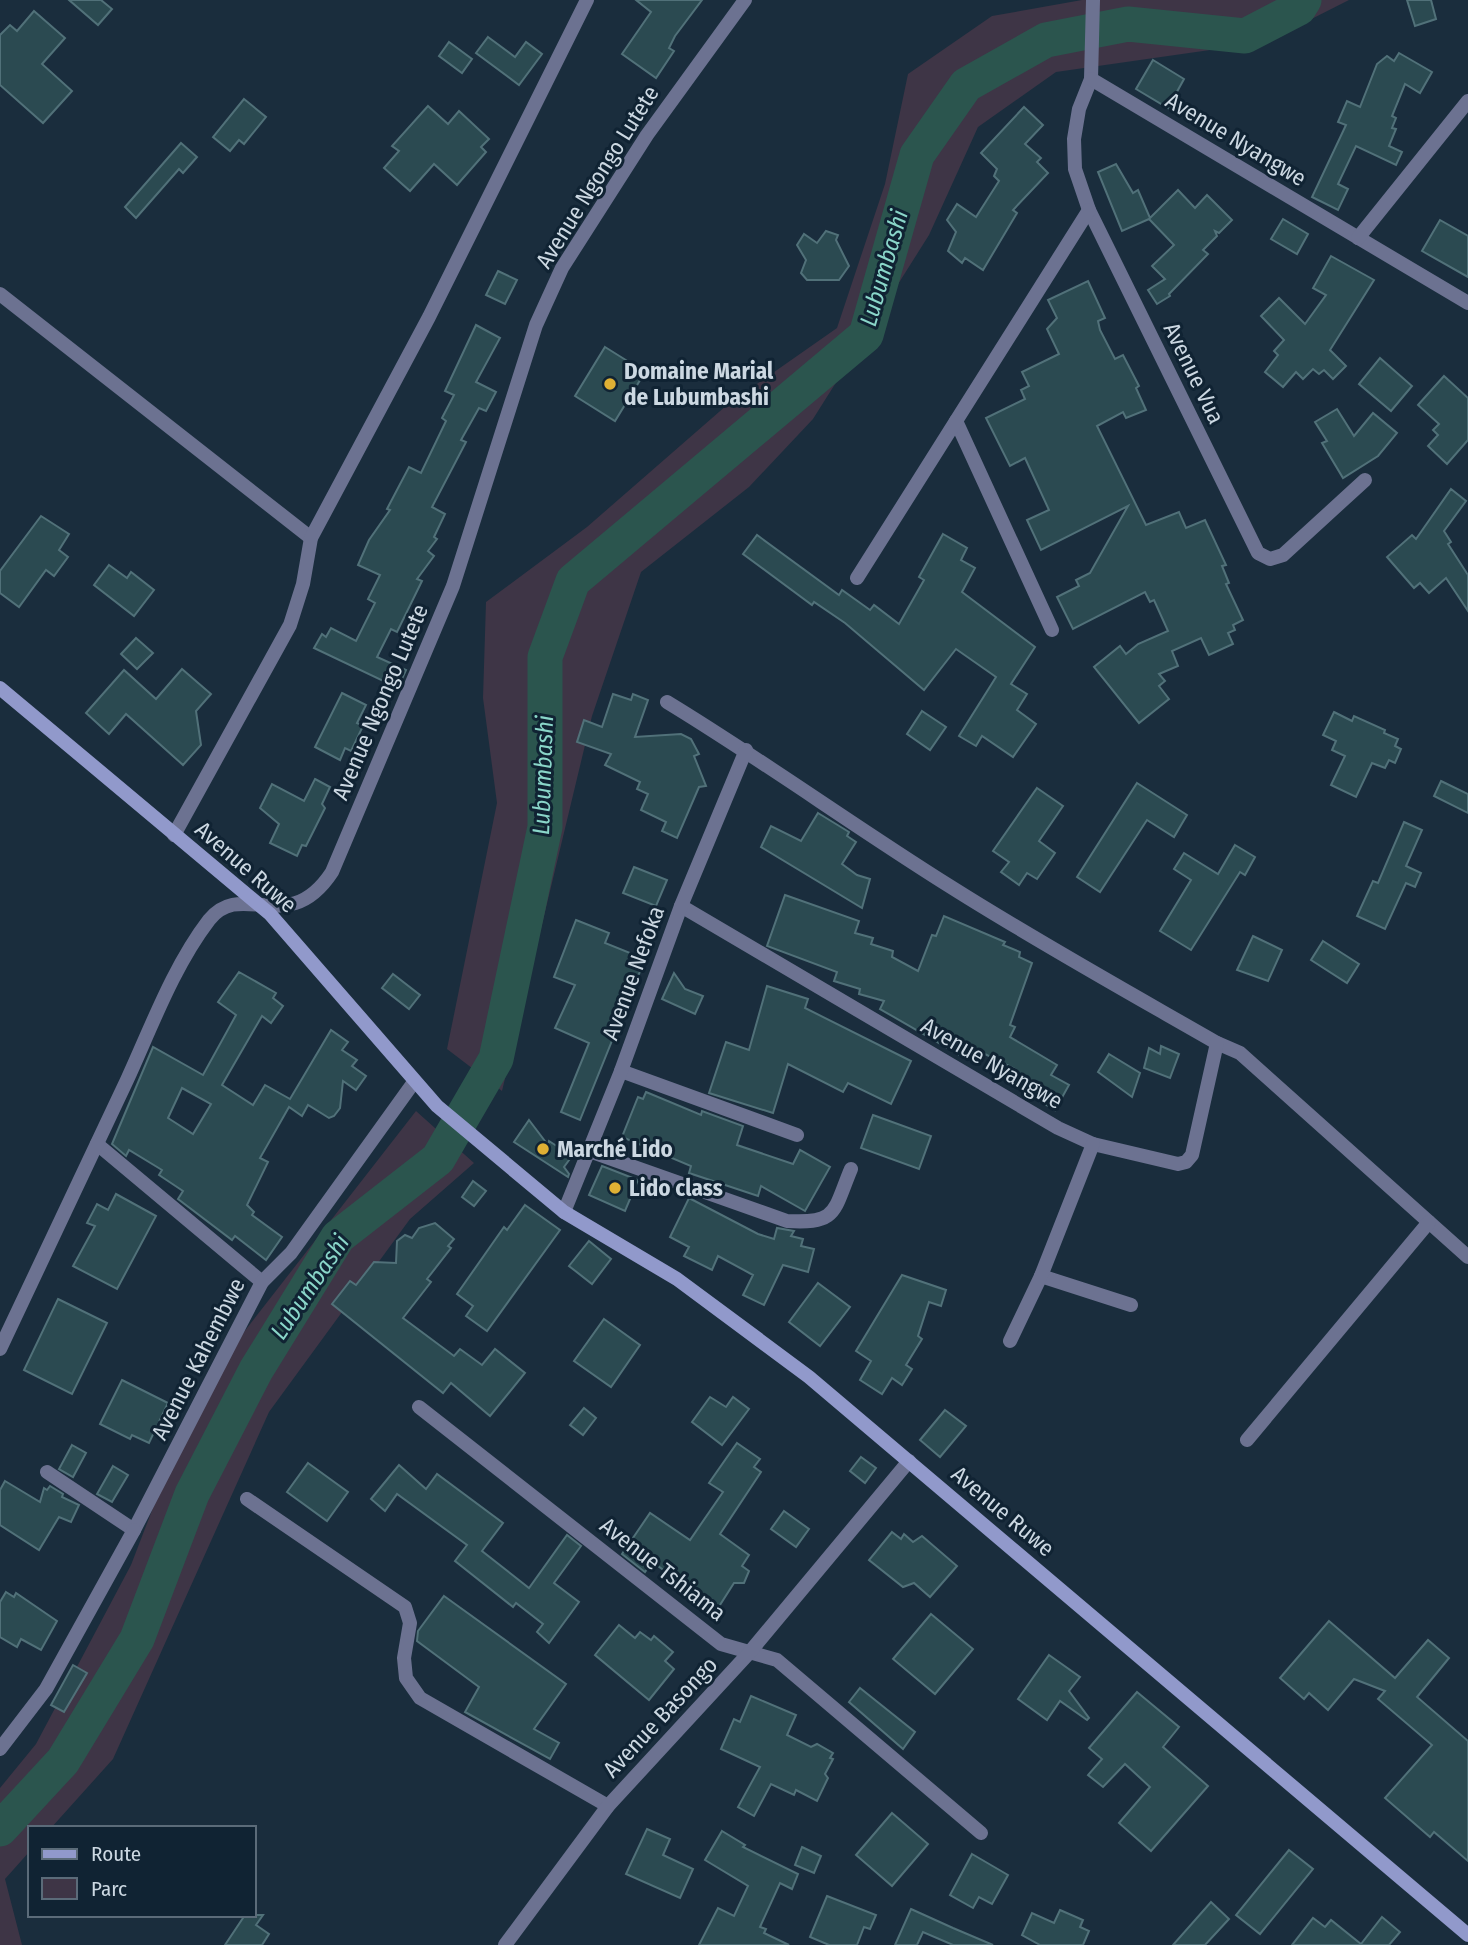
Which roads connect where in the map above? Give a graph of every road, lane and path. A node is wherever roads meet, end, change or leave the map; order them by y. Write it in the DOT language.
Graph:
graph roads {
  1 [pos="587,0"];
  2 [pos="745,0"];
  3 [pos="1093,0"];
  4 [pos="1091,75"];
  5 [pos="1468,101"];
  6 [pos="1088,210"];
  7 [pos="1358,238"];
  8 [pos="0,293"];
  9 [pos="1468,303"];
  10 [pos="956,421"];
  11 [pos="1365,480"];
  12 [pos="312,538"];
  13 [pos="857,578"];
  14 [pos="1052,630"];
  15 [pos="0,688"];
  16 [pos="667,702"];
  17 [pos="746,750"];
  18 [pos="174,835"];
  19 [pos="257,903"];
  20 [pos="681,906"];
  21 [pos="1217,1043"];
  22 [pos="621,1071"];
  23 [pos="414,1082"];
  24 [pos="797,1135"];
  25 [pos="97,1144"];
  26 [pos="1093,1144"];
  27 [pos="589,1151"];
  28 [pos="850,1169"];
  29 [pos="564,1212"];
  30 [pos="1429,1222"];
  31 [pos="1468,1257"];
  32 [pos="1041,1276"];
  33 [pos="262,1282"];
  34 [pos="1131,1305"];
  35 [pos="1010,1341"];
  36 [pos="0,1349"];
  37 [pos="419,1407"];
  38 [pos="1247,1440"];
  39 [pos="909,1461"];
  40 [pos="47,1472"];
  41 [pos="247,1499"];
  42 [pos="134,1530"];
  43 [pos="750,1653"];
  44 [pos="0,1749"];
  45 [pos="608,1806"];
  46 [pos="981,1833"];
  47 [pos="1468,1935"];
  48 [pos="505,1945"];
  1 -- 12 [label="street"];
  2 -- 19 [label="street, Avenue Ngongo Lutete"];
  3 -- 4 [label="street, Avenue Vua"];
  4 -- 6 [label="street, Avenue Vua"];
  4 -- 7 [label="street, Avenue Nyangwe"];
  5 -- 7 [label="street"];
  6 -- 10 [label="street"];
  6 -- 11 [label="street, Avenue Vua"];
  7 -- 9 [label="street, Avenue Nyangwe"];
  8 -- 12 [label="street"];
  10 -- 13 [label="street"];
  10 -- 14 [label="street"];
  12 -- 18 [label="street"];
  15 -- 18 [label="street, Avenue Ruwe"];
  16 -- 17 [label="street"];
  17 -- 20 [label="street, Avenue Nefoka"];
  17 -- 21 [label="street"];
  18 -- 19 [label="street, Avenue Ruwe"];
  19 -- 23 [label="street, Avenue Ruwe"];
  19 -- 25 [label="street, Avenue Ngongo Lutete"];
  20 -- 22 [label="street, Avenue Nefoka"];
  20 -- 26 [label="street, Avenue Nyangwe"];
  21 -- 26 [label="street, Avenue Nyangwe"];
  21 -- 30 [label="street"];
  22 -- 24 [label="street"];
  22 -- 27 [label="street, Avenue Nefoka"];
  23 -- 29 [label="street, Avenue Ruwe"];
  23 -- 33 [label="street, Avenue Kahembwe"];
  25 -- 33 [label="street"];
  25 -- 36 [label="street, Avenue Ngongo Lutete"];
  26 -- 32 [label="street"];
  27 -- 28 [label="street"];
  27 -- 29 [label="street, Avenue Nefoka"];
  29 -- 39 [label="street, Avenue Ruwe"];
  30 -- 31 [label="street"];
  30 -- 38 [label="street"];
  32 -- 34 [label="street"];
  32 -- 35 [label="street"];
  33 -- 42 [label="street, Avenue Kahembwe"];
  37 -- 43 [label="street, Avenue Tshiama"];
  39 -- 43 [label="street, Avenue Basongo"];
  39 -- 47 [label="street, Avenue Ruwe"];
  40 -- 42 [label="street"];
  41 -- 45 [label="street"];
  42 -- 44 [label="street, Avenue Kahembwe"];
  43 -- 45 [label="street, Avenue Basongo"];
  43 -- 46 [label="street, Avenue Tshiama"];
  45 -- 48 [label="street, Avenue Basongo"];
}
